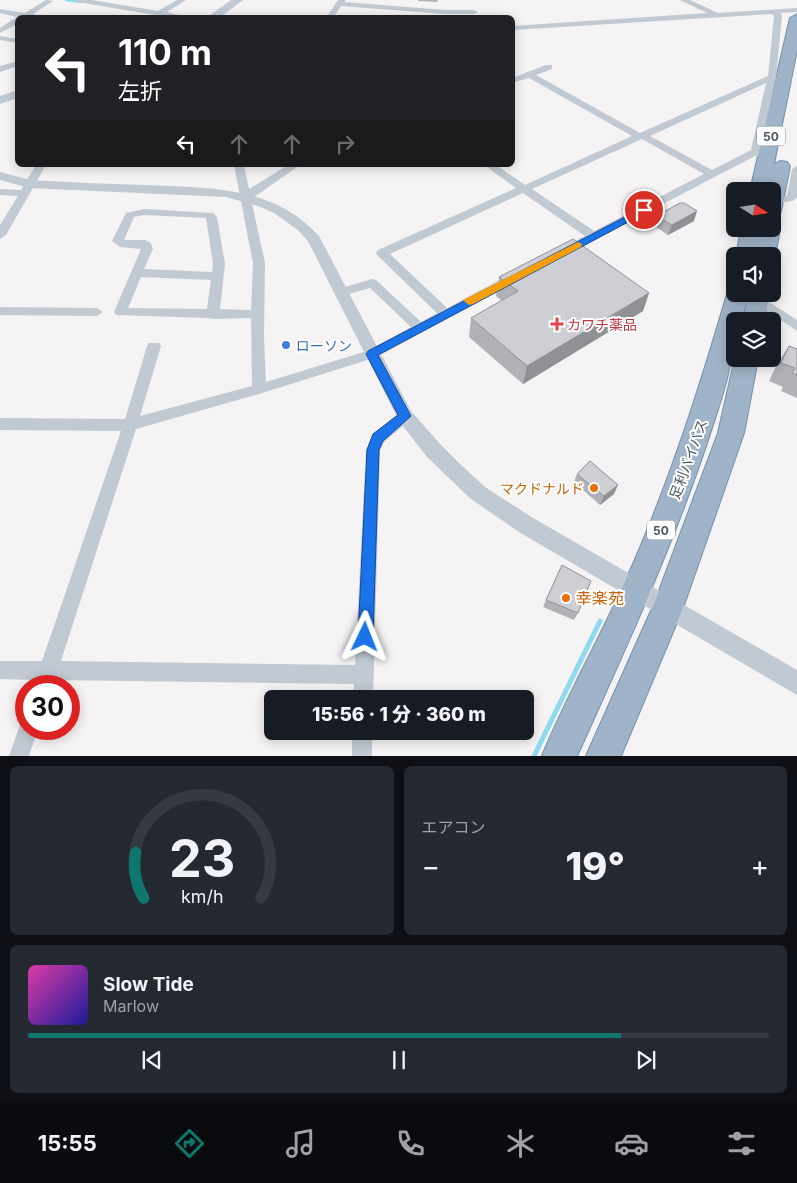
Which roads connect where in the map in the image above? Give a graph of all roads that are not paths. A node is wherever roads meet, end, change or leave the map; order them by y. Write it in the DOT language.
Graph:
graph roads {
  1 [pos="78,0"];
  2 [pos="122,0"];
  3 [pos="182,0"];
  4 [pos="238,0"];
  5 [pos="684,0"];
  6 [pos="49,1"];
  7 [pos="341,2"];
  8 [pos="113,5"];
  9 [pos="797,10"];
  10 [pos="0,11"];
  11 [pos="475,12"];
  12 [pos="160,13"];
  13 [pos="776,14"];
  14 [pos="19,15"];
  15 [pos="26,15"];
  16 [pos="172,15"];
  17 [pos="216,15"];
  18 [pos="331,15"];
  19 [pos="717,15"];
  20 [pos="797,18"];
  21 [pos="15,22"];
  22 [pos="515,28"];
  23 [pos="0,31"];
  24 [pos="515,32"];
  25 [pos="0,38"];
  26 [pos="15,40"];
  27 [pos="15,64"];
  28 [pos="549,67"];
  29 [pos="0,69"];
  30 [pos="529,74"];
  31 [pos="515,80"];
  32 [pos="787,81"];
  33 [pos="15,95"];
  34 [pos="0,100"];
  35 [pos="642,136"];
  36 [pos="762,154"];
  37 [pos="40,167"];
  38 [pos="239,167"];
  39 [pos="292,167"];
  40 [pos="492,167"];
  41 [pos="797,170"];
  42 [pos="711,174"];
  43 [pos="0,176"];
  44 [pos="760,182"];
  45 [pos="776,182"];
  46 [pos="26,188"];
  47 [pos="523,188"];
  48 [pos="0,192"];
  49 [pos="246,198"];
  50 [pos="794,200"];
  51 [pos="781,204"];
  52 [pos="0,235"];
  53 [pos="593,236"];
  54 [pos="550,259"];
  55 [pos="136,273"];
  56 [pos="524,273"];
  57 [pos="218,276"];
  58 [pos="342,292"];
  59 [pos="749,302"];
  60 [pos="762,302"];
  61 [pos="0,311"];
  62 [pos="97,312"];
  63 [pos="258,314"];
  64 [pos="445,314"];
  65 [pos="213,315"];
  66 [pos="797,326"];
  67 [pos="419,328"];
  68 [pos="154,346"];
  69 [pos="372,354"];
  70 [pos="744,367"];
  71 [pos="260,389"];
  72 [pos="405,416"];
  73 [pos="0,424"];
  74 [pos="130,425"];
  75 [pos="637,590"];
  76 [pos="668,608"];
  77 [pos="0,670"];
  78 [pos="28,675"];
  79 [pos="46,675"];
  80 [pos="364,675"];
  81 [pos="80,678"];
  82 [pos="797,683"];
  83 [pos="363,690"];
  84 [pos="24,740"];
  85 [pos="362,740"];
  86 [pos="19,756"];
  87 [pos="362,756"];
  88 [pos="559,756"];
  89 [pos="603,756"];
  1 -- 8 [label="street"];
  2 -- 8 [label="street"];
  3 -- 12 [label="street"];
  4 -- 17 [label="main road"];
  5 -- 19 [label="street"];
  6 -- 15 [label="street"];
  7 -- 11 [label="street"];
  7 -- 18 [label="street"];
  8 -- 12 [label="street"];
  9 -- 13 [label="street"];
  10 -- 14 [label="street"];
  12 -- 16 [label="street"];
  13 -- 19 [label="street"];
  13 -- 24 [label="street"];
  13 -- 32 [label="street"];
  19 -- 22 [label="street"];
  20 -- 32 [label="highway, 50"];
  21 -- 23 [label="street"];
  25 -- 26 [label="street"];
  27 -- 29 [label="street"];
  28 -- 30 [label="street"];
  30 -- 31 [label="street"];
  30 -- 35 [label="street"];
  32 -- 35 [label="street"];
  32 -- 36 [label="highway, 50"];
  32 -- 45 [label="highway, 50"];
  33 -- 34 [label="main road"];
  35 -- 42 [label="street"];
  35 -- 47 [label="street"];
  36 -- 42 [label="street"];
  36 -- 44 [label="highway, 50"];
  37 -- 46 [label="street"];
  38 -- 49 [label="street"];
  39 -- 49 [label="street"];
  40 -- 47 [label="street"];
  41 -- 50 [label="street"];
  42 -- 53 [label="street"];
  43 -- 46 [label="street"];
  46 -- 48 [label="street"];
  46 -- 49 [label="street"];
  46 -- 52 [label="street"];
  47 -- 53 [label="street"];
  47 -- 64 [label="street"];
  49 -- 58 [label="street"];
  49 -- 63 [label="street"];
  50 -- 51 [label="street"];
  53 -- 54 [label="street"];
  55 -- 57 [label="street"];
  55 -- 57 [label="street"];
  55 -- 65 [label="street"];
  56 -- 64 [label="street"];
  57 -- 65 [label="street"];
  58 -- 67 [label="street"];
  58 -- 69 [label="street"];
  59 -- 75 [label="highway, 足利バイパス / 50"];
  60 -- 66 [label="street"];
  61 -- 62 [label="street"];
  63 -- 65 [label="street"];
  63 -- 71 [label="street"];
  64 -- 67 [label="street"];
  67 -- 69 [label="street"];
  68 -- 74 [label="street"];
  69 -- 71 [label="street"];
  69 -- 72 [label="street"];
  70 -- 76 [label="highway, 50"];
  71 -- 74 [label="street"];
  72 -- 75 [label="street"];
  72 -- 80 [label="street"];
  73 -- 74 [label="street"];
  74 -- 79 [label="street"];
  75 -- 76 [label="street"];
  75 -- 88 [label="highway, 足利バイパス / 50"];
  76 -- 82 [label="street"];
  76 -- 89 [label="highway, 50"];
  77 -- 78 [label="street"];
  80 -- 81 [label="street"];
  80 -- 83 [label="street"];
  84 -- 86 [label="street"];
  85 -- 87 [label="street"];
}
